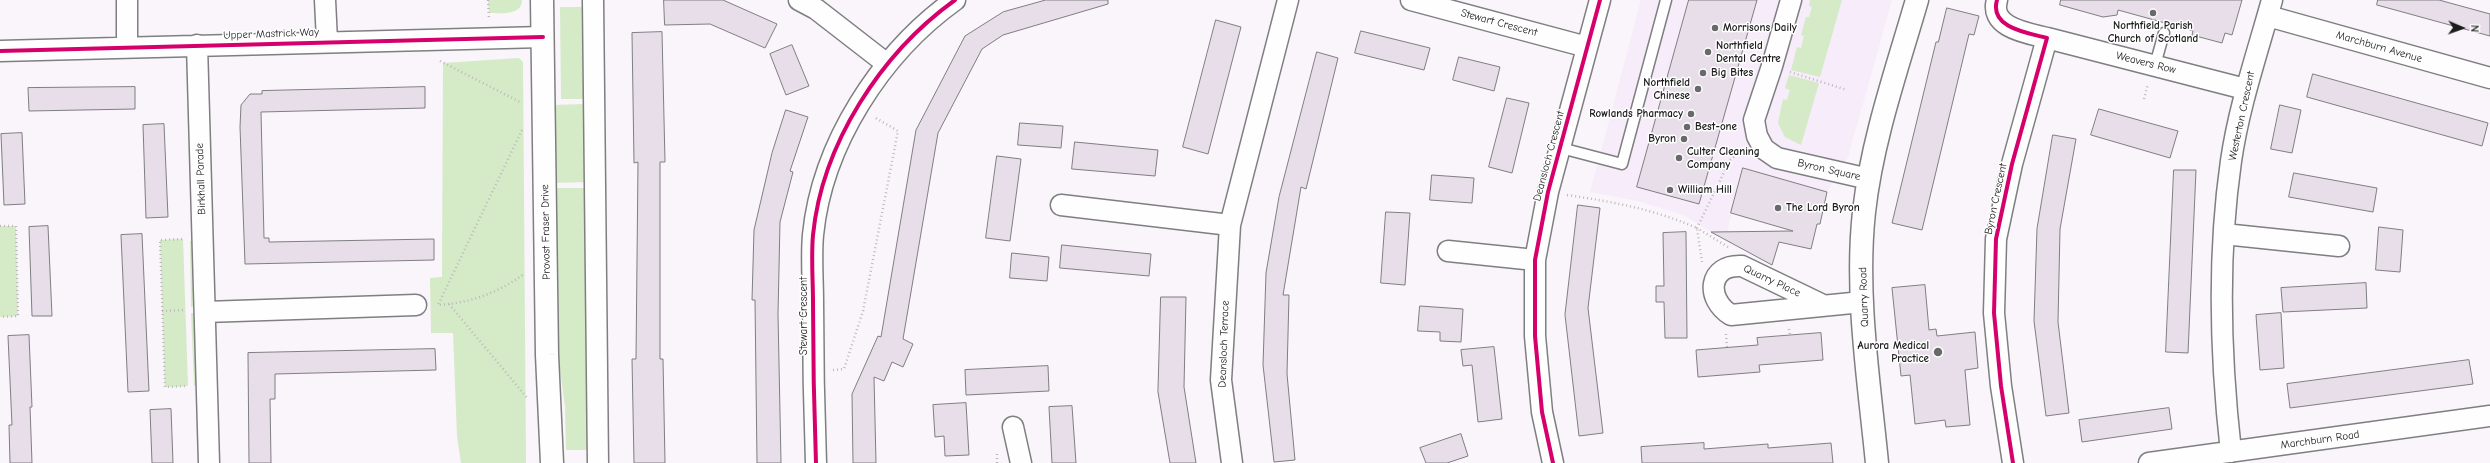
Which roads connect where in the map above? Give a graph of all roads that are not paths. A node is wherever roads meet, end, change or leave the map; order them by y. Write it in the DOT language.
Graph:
graph roads {
  1 [pos="127,0"];
  2 [pos="325,0"];
  3 [pos="542,0"];
  4 [pos="593,0"];
  5 [pos="800,0"];
  6 [pos="955,0"];
  7 [pos="1288,0"];
  8 [pos="1411,0"];
  9 [pos="1600,0"];
  10 [pos="1666,0"];
  11 [pos="1791,0"];
  12 [pos="1917,0"];
  13 [pos="1997,0"];
  14 [pos="2270,8"];
  15 [pos="2164,33"];
  16 [pos="543,37"];
  17 [pos="2047,38"];
  18 [pos="327,41"];
  19 [pos="197,45"];
  20 [pos="127,47"];
  21 [pos="1587,47"];
  22 [pos="0,51"];
  23 [pos="887,64"];
  24 [pos="2155,65"];
  25 [pos="2490,78"];
  26 [pos="2245,89"];
  27 [pos="1561,148"];
  28 [pos="1869,179"];
  29 [pos="1061,205"];
  30 [pos="1230,225"];
  31 [pos="2224,234"];
  32 [pos="2339,246"];
  33 [pos="1448,251"];
  34 [pos="1535,260"];
  35 [pos="1862,302"];
  36 [pos="416,305"];
  37 [pos="1823,305"];
  38 [pos="197,311"];
  39 [pos="2490,416"];
  40 [pos="1013,427"];
  41 [pos="2231,452"];
  42 [pos="209,463"];
  43 [pos="552,463"];
  44 [pos="598,463"];
  45 [pos="816,463"];
  46 [pos="1021,463"];
  47 [pos="1232,463"];
  48 [pos="1553,463"];
  49 [pos="1877,463"];
  50 [pos="2012,463"];
  51 [pos="2149,463"];
  1 -- 20 [label="street"];
  2 -- 18 [label="street"];
  3 -- 16 [label="street, Provost Fraser Drive"];
  4 -- 44 [label="street"];
  5 -- 23 [label="street"];
  6 -- 23 [label="street, Stewart Crescent"];
  7 -- 30 [label="street, Deansloch Terrace"];
  8 -- 21 [label="street, Stewart Crescent"];
  9 -- 21 [label="street, Deansloch Crescent"];
  10 -- 27 [label="lane"];
  11 -- 28 [label="street, Byron Square"];
  12 -- 28 [label="street, Byron Square"];
  13 -- 17 [label="street"];
  14 -- 25 [label="street, Marchburn Avenue"];
  14 -- 26 [label="street, Westerton Crescent"];
  15 -- 24 [label="lane"];
  16 -- 18 [label="street, Upper Mastrick Way"];
  16 -- 43 [label="street, Provost Fraser Drive"];
  17 -- 24 [label="street, Weavers Row"];
  17 -- 50 [label="street, Byron Crescent"];
  18 -- 19 [label="street, Upper Mastrick Way"];
  19 -- 20 [label="street, Upper Mastrick Way"];
  19 -- 38 [label="street, Birkhall Parade"];
  20 -- 22 [label="street, Upper Mastrick Way"];
  21 -- 27 [label="street, Deansloch Crescent"];
  23 -- 45 [label="street, Stewart Crescent"];
  24 -- 26 [label="street, Weavers Row"];
  26 -- 31 [label="street, Westerton Crescent"];
  27 -- 34 [label="street, Deansloch Crescent"];
  28 -- 35 [label="street, Quarry Road"];
  29 -- 30 [label="street"];
  30 -- 47 [label="street, Deansloch Terrace"];
  31 -- 32 [label="street"];
  31 -- 41 [label="street, Westerton Crescent"];
  33 -- 34 [label="street"];
  34 -- 48 [label="street, Deansloch Crescent"];
  35 -- 37 [label="street, Quarry Place"];
  35 -- 49 [label="street, Quarry Road"];
  36 -- 38 [label="street"];
  37 -- 37 [label="street, Quarry Place"];
  38 -- 42 [label="street, Birkhall Parade"];
  39 -- 41 [label="street, Marchburn Road"];
  40 -- 46 [label="street"];
  41 -- 51 [label="street, Marchburn Road"];
}
